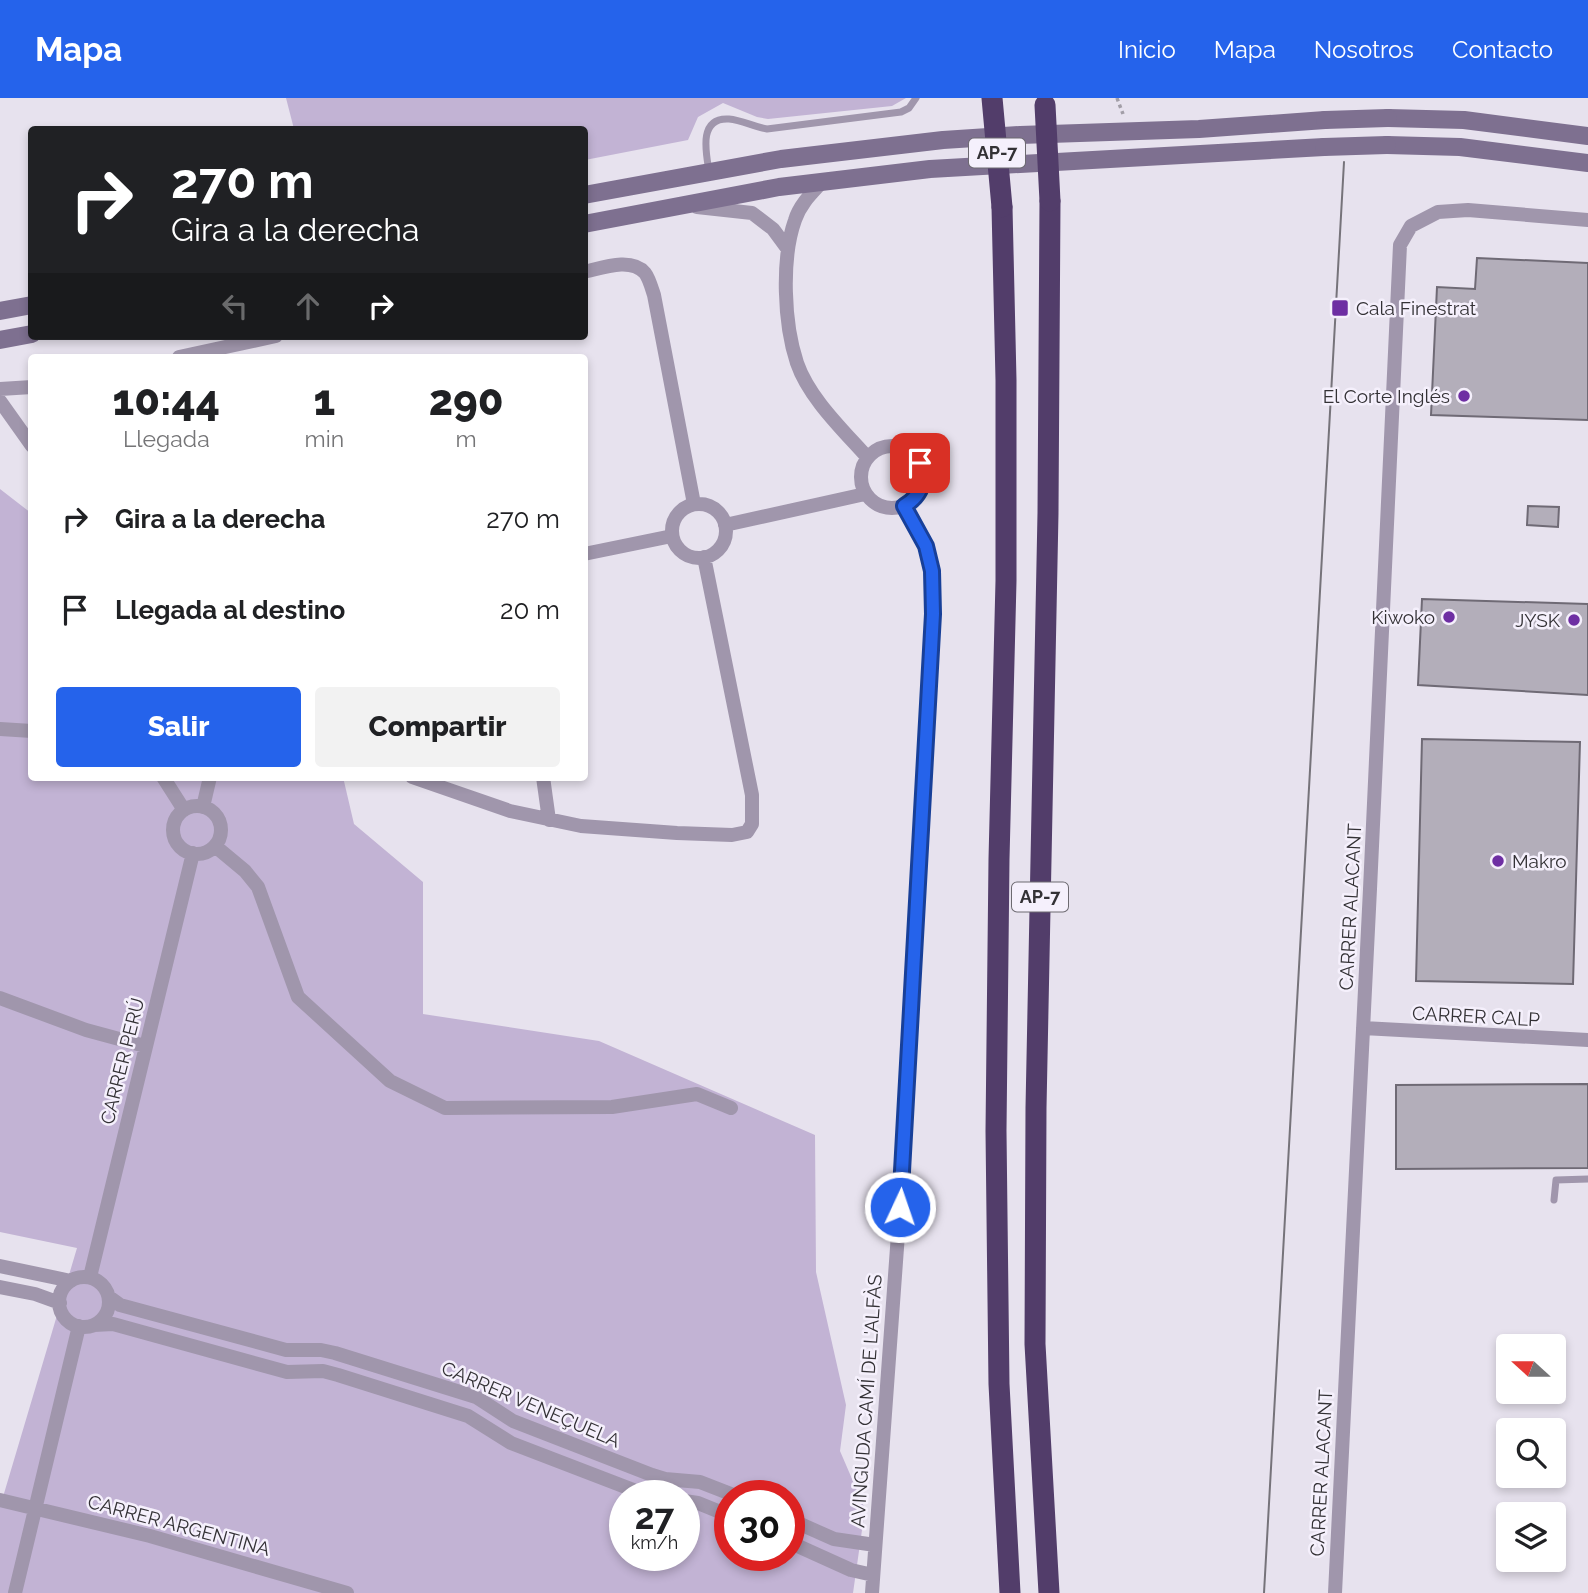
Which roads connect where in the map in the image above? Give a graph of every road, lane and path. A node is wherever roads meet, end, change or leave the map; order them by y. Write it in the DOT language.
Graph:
graph roads {
  1 [pos="916,98"];
  2 [pos="992,98"];
  3 [pos="1045,102"];
  4 [pos="1588,136"];
  5 [pos="1588,163"];
  6 [pos="709,172"];
  7 [pos="823,181"];
  8 [pos="588,194"];
  9 [pos="675,206"];
  10 [pos="1586,221"];
  11 [pos="588,222"];
  12 [pos="788,248"];
  13 [pos="588,271"];
  14 [pos="28,306"];
  15 [pos="0,311"];
  16 [pos="28,335"];
  17 [pos="0,340"];
  18 [pos="258,340"];
  19 [pos="193,354"];
  20 [pos="28,387"];
  21 [pos="0,389"];
  22 [pos="0,401"];
  23 [pos="28,440"];
  24 [pos="867,457"];
  25 [pos="865,494"];
  26 [pos="694,504"];
  27 [pos="904,506"];
  28 [pos="725,525"];
  29 [pos="672,536"];
  30 [pos="588,553"];
  31 [pos="705,557"];
  32 [pos="0,729"];
  33 [pos="28,730"];
  34 [pos="166,781"];
  35 [pos="209,781"];
  36 [pos="423,781"];
  37 [pos="544,781"];
  38 [pos="203,807"];
  39 [pos="184,810"];
  40 [pos="549,820"];
  41 [pos="215,846"];
  42 [pos="192,853"];
  43 [pos="0,998"];
  44 [pos="1363,1028"];
  45 [pos="1588,1040"];
  46 [pos="145,1046"];
  47 [pos="732,1108"];
  48 [pos="1588,1179"];
  49 [pos="1555,1200"];
  50 [pos="0,1266"];
  51 [pos="90,1277"];
  52 [pos="71,1281"];
  53 [pos="0,1287"];
  54 [pos="109,1297"];
  55 [pos="60,1303"];
  56 [pos="87,1325"];
  57 [pos="609,1481"];
  58 [pos="714,1488"];
  59 [pos="0,1500"];
  60 [pos="36,1508"];
  61 [pos="805,1526"];
  62 [pos="875,1545"];
  63 [pos="805,1549"];
  64 [pos="873,1575"];
  65 [pos="15,1593"];
  66 [pos="347,1593"];
  67 [pos="872,1593"];
  68 [pos="1010,1593"];
  69 [pos="1049,1593"];
  70 [pos="1335,1593"];
  1 -- 6 [label="lane"];
  2 -- 68 [label="highway, AP-7, bridge"];
  3 -- 69 [label="highway, AP-7, bridge"];
  4 -- 6 [label="main road, bridge"];
  5 -- 7 [label="main road, bridge"];
  6 -- 8 [label="main road"];
  7 -- 9 [label="main road"];
  7 -- 12 [label="street"];
  9 -- 11 [label="main road"];
  9 -- 12 [label="street"];
  10 -- 44 [label="street, CARRER ALACANT"];
  12 -- 24 [label="street"];
  13 -- 26 [label="street"];
  14 -- 15 [label="main road"];
  16 -- 17 [label="main road"];
  18 -- 19 [label="street"];
  20 -- 21 [label="street"];
  22 -- 23 [label="street"];
  24 -- 25 [label="street"];
  24 -- 27 [label="street"];
  25 -- 27 [label="street"];
  25 -- 28 [label="street"];
  26 -- 28 [label="street"];
  26 -- 29 [label="street"];
  27 -- 62 [label="street, AVINGUDA CAMÍ DE L'ALFÀS"];
  28 -- 31 [label="street"];
  29 -- 30 [label="street"];
  29 -- 31 [label="street"];
  31 -- 40 [label="street"];
  32 -- 33 [label="street"];
  34 -- 39 [label="street"];
  35 -- 38 [label="street"];
  36 -- 40 [label="street"];
  37 -- 40 [label="street"];
  38 -- 39 [label="street"];
  38 -- 41 [label="street"];
  39 -- 42 [label="street"];
  41 -- 42 [label="street"];
  41 -- 47 [label="street"];
  42 -- 46 [label="street, CARRER PERÚ"];
  43 -- 46 [label="street"];
  44 -- 45 [label="street, CARRER CALP"];
  44 -- 70 [label="street, CARRER ALACANT"];
  46 -- 51 [label="street, CARRER PERÚ"];
  48 -- 49 [label="lane"];
  50 -- 52 [label="street"];
  51 -- 52 [label="street"];
  51 -- 54 [label="street"];
  52 -- 55 [label="street"];
  53 -- 55 [label="street"];
  54 -- 56 [label="street"];
  54 -- 58 [label="street, CARRER VENEÇUELA"];
  55 -- 56 [label="street"];
  56 -- 57 [label="street, CARRER VENEÇUELA"];
  56 -- 60 [label="street"];
  59 -- 60 [label="street, CARRER ARGENTINA"];
  60 -- 65 [label="street"];
  60 -- 66 [label="street, CARRER ARGENTINA"];
  61 -- 62 [label="street"];
  62 -- 64 [label="street, AVINGUDA CAMÍ DE L'ALFÀS"];
  63 -- 64 [label="street"];
  64 -- 67 [label="street, AVINGUDA CAMÍ DE L'ALFÀS"];
}
